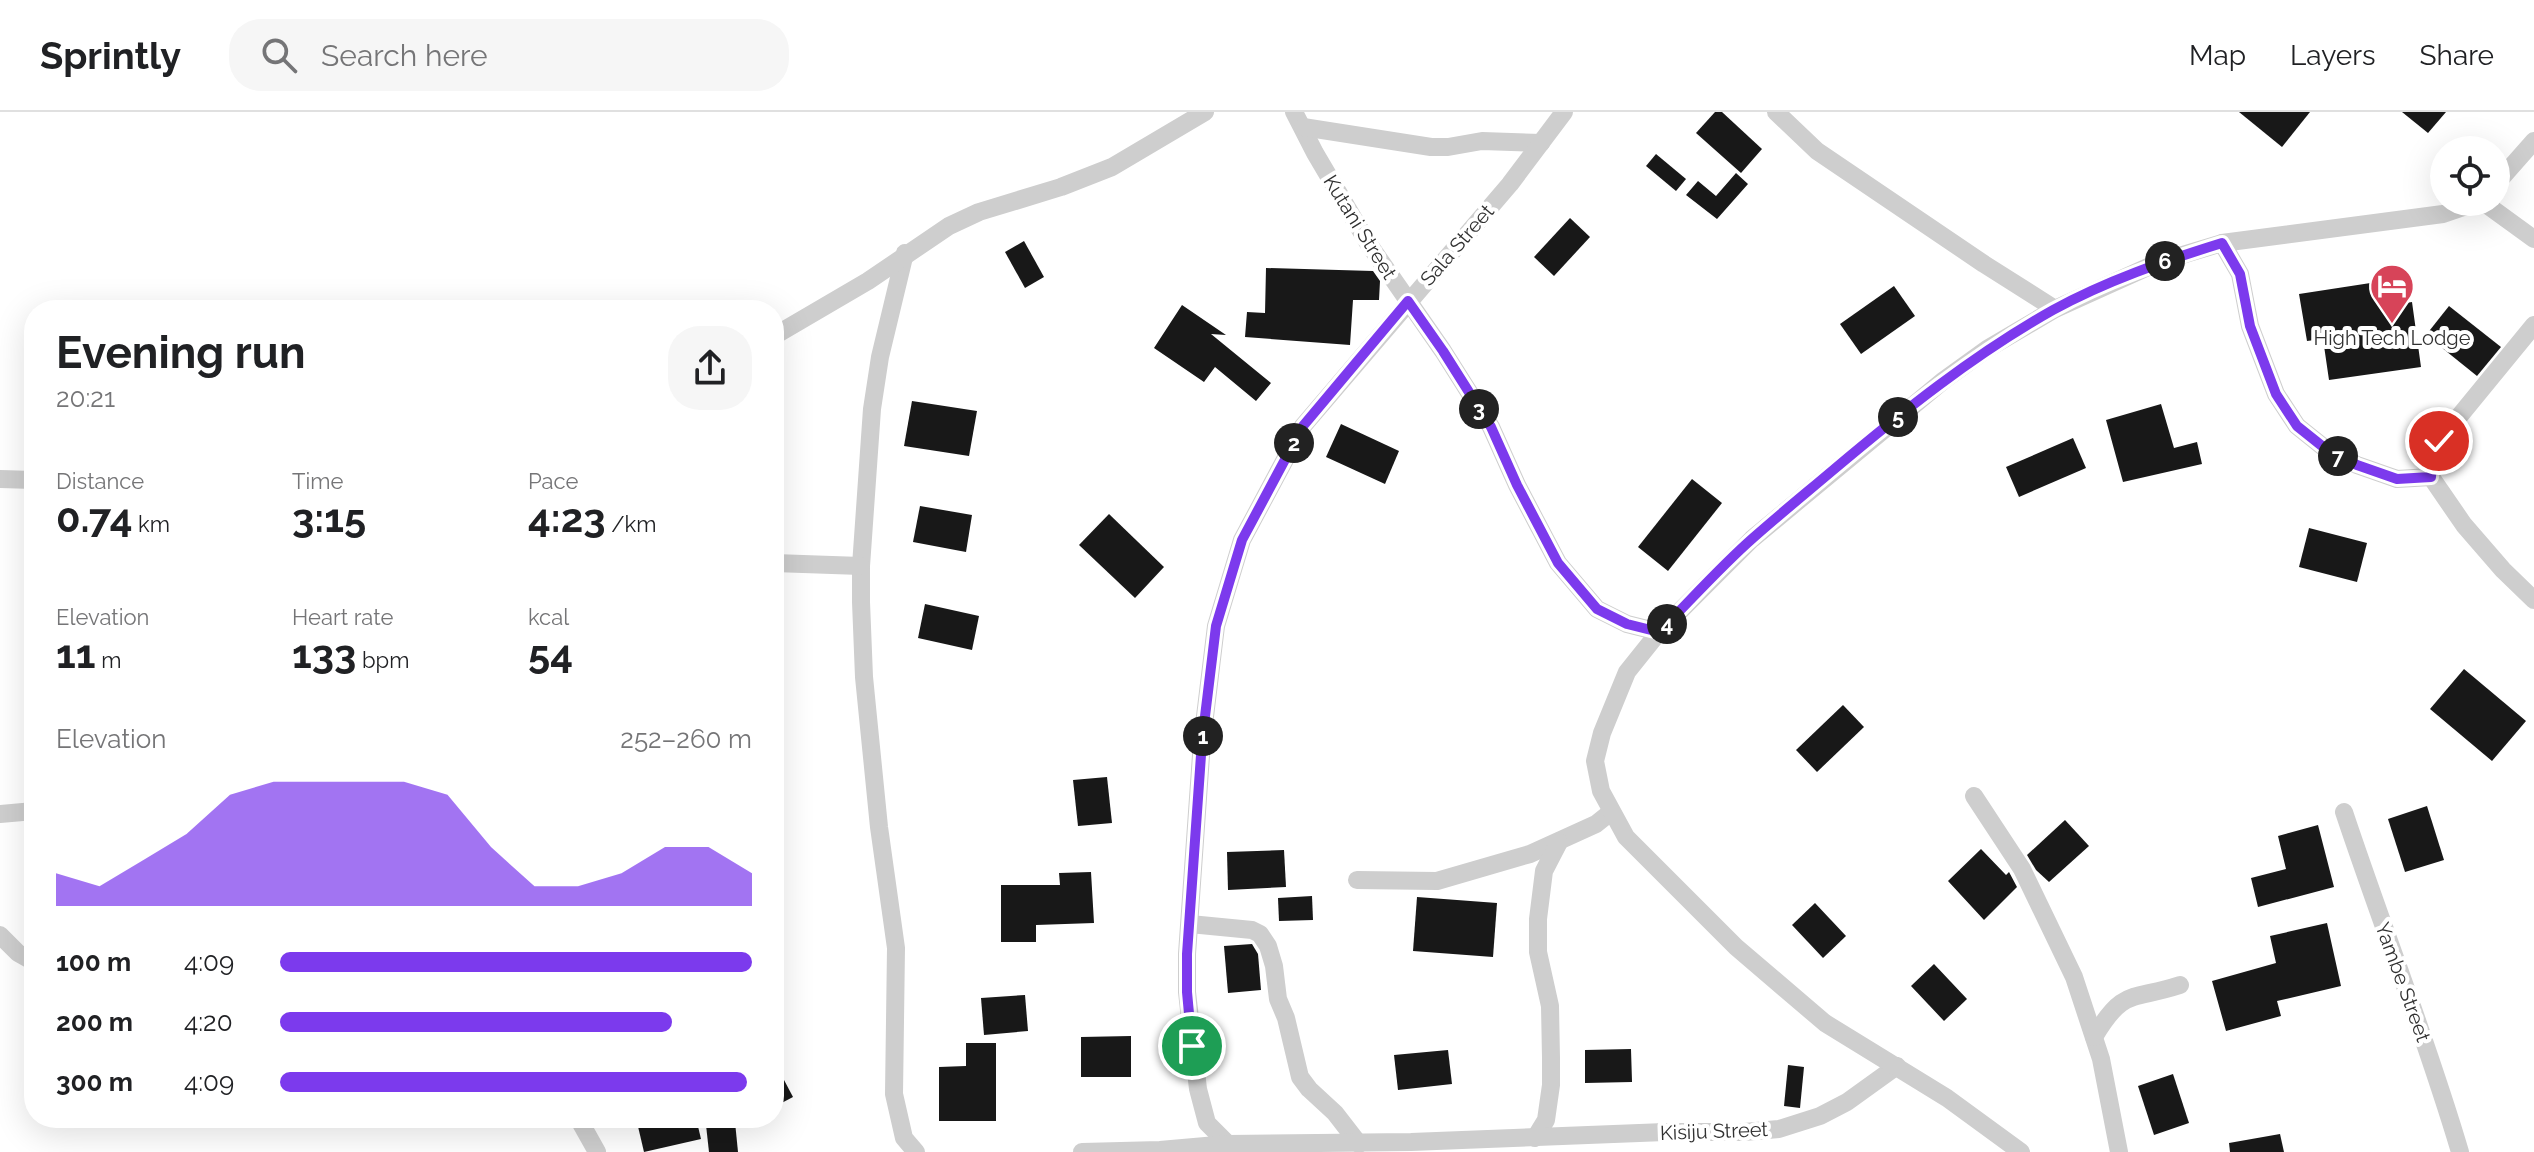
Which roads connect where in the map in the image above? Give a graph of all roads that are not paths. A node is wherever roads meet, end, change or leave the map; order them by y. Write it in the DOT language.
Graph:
graph roads {
  1 [pos="1205,112"];
  2 [pos="1564,112"];
  3 [pos="1776,112"];
  4 [pos="1298,119"];
  5 [pos="2534,141"];
  6 [pos="1541,143"];
  7 [pos="2510,168"];
  8 [pos="2430,216"];
  9 [pos="2500,216"];
  10 [pos="2534,239"];
  11 [pos="2222,243"];
  12 [pos="905,253"];
  13 [pos="1408,301"];
  14 [pos="2055,309"];
  15 [pos="2534,325"];
  16 [pos="784,330"];
  17 [pos="2431,477"];
  18 [pos="0,479"];
  19 [pos="24,480"];
  20 [pos="784,563"];
  21 [pos="861,566"];
  22 [pos="2534,600"];
  23 [pos="1659,632"];
  24 [pos="1974,796"];
  25 [pos="24,812"];
  26 [pos="1611,812"];
  27 [pos="2344,812"];
  28 [pos="0,814"];
  29 [pos="1559,842"];
  30 [pos="1357,880"];
  31 [pos="1190,924"];
  32 [pos="0,935"];
  33 [pos="24,956"];
  34 [pos="2180,985"];
  35 [pos="2094,1037"];
  36 [pos="1897,1066"];
  37 [pos="584,1128"];
  38 [pos="1535,1138"];
  39 [pos="1228,1144"];
  40 [pos="1359,1144"];
  41 [pos="1587,1144"];
  42 [pos="1411,1147"];
  43 [pos="1161,1151"];
  44 [pos="597,1152"];
  45 [pos="916,1152"];
  46 [pos="1082,1152"];
  47 [pos="2021,1152"];
  48 [pos="2119,1152"];
  49 [pos="2460,1152"];
  1 -- 12 [label="street"];
  2 -- 6 [label="street, Sala Street"];
  3 -- 14 [label="street"];
  4 -- 6 [label="street"];
  4 -- 13 [label="street, Kutani Street"];
  5 -- 7 [label="street"];
  6 -- 13 [label="street, Sala Street"];
  8 -- 11 [label="street"];
  9 -- 10 [label="street"];
  11 -- 14 [label="street"];
  11 -- 17 [label="street"];
  12 -- 16 [label="street"];
  12 -- 21 [label="street"];
  13 -- 23 [label="street, Kutani Street"];
  13 -- 31 [label="street, Sala Street"];
  14 -- 23 [label="street"];
  15 -- 17 [label="street"];
  17 -- 22 [label="street"];
  18 -- 19 [label="street"];
  20 -- 21 [label="street"];
  21 -- 45 [label="street"];
  23 -- 26 [label="street"];
  24 -- 35 [label="street"];
  25 -- 28 [label="street"];
  26 -- 29 [label="street"];
  26 -- 36 [label="street"];
  27 -- 49 [label="street, Yambe Street"];
  29 -- 30 [label="street"];
  29 -- 38 [label="street"];
  31 -- 39 [label="street, Sala Street"];
  31 -- 40 [label="street"];
  32 -- 33 [label="street"];
  34 -- 35 [label="street"];
  35 -- 48 [label="street"];
  36 -- 41 [label="street, Kisiju Street"];
  36 -- 47 [label="street"];
  37 -- 44 [label="street"];
  38 -- 41 [label="street, Kisiju Street"];
  38 -- 42 [label="street, Kisiju Street"];
  39 -- 40 [label="street, Kisiju Street"];
  39 -- 43 [label="street, Kisiju Street"];
  40 -- 42 [label="street, Kisiju Street"];
  43 -- 46 [label="street, Kisiju Street"];
}
